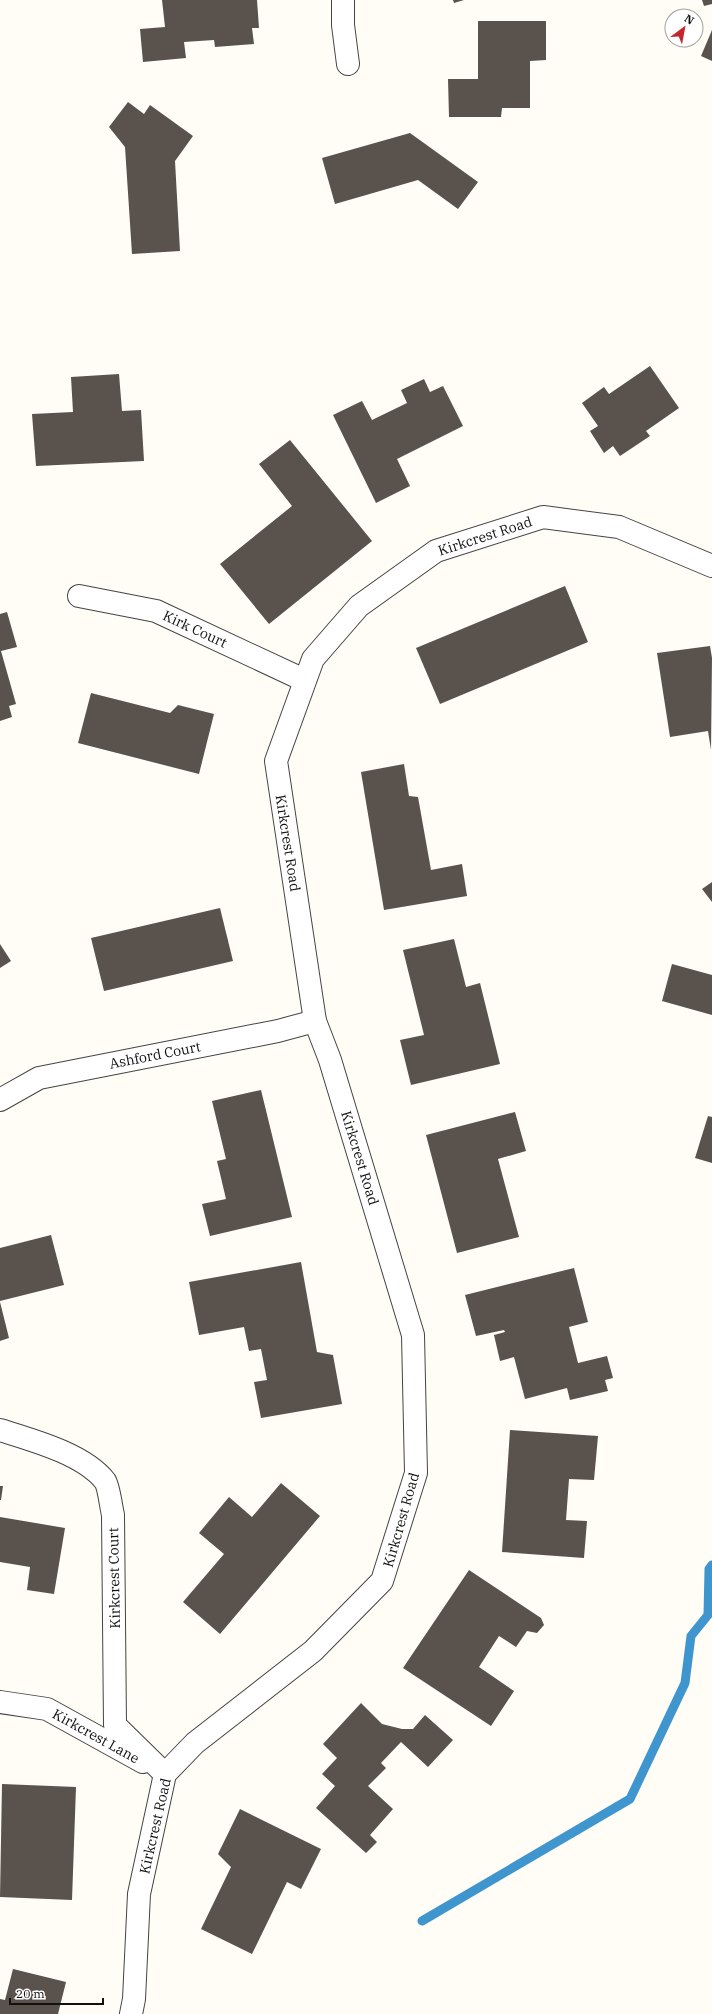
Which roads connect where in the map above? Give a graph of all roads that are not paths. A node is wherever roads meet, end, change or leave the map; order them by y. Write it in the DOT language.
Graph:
graph roads {
  1 [pos="343,0"];
  2 [pos="348,64"];
  3 [pos="712,566"];
  4 [pos="79,596"];
  5 [pos="304,680"];
  6 [pos="315,1021"];
  7 [pos="0,1100"];
  8 [pos="0,1430"];
  9 [pos="0,1702"];
  10 [pos="165,1774"];
  11 [pos="131,2014"];
  1 -- 2 [label="street"];
  3 -- 5 [label="street, Kirkcrest Road"];
  4 -- 5 [label="street, Kirk Court"];
  5 -- 6 [label="street, Kirkcrest Road"];
  6 -- 7 [label="street, Ashford Court"];
  6 -- 10 [label="street, Kirkcrest Road"];
  8 -- 10 [label="street, Kirkcrest Court"];
  9 -- 10 [label="street, Kirkcrest Lane"];
  10 -- 11 [label="street, Kirkcrest Road"];
}
